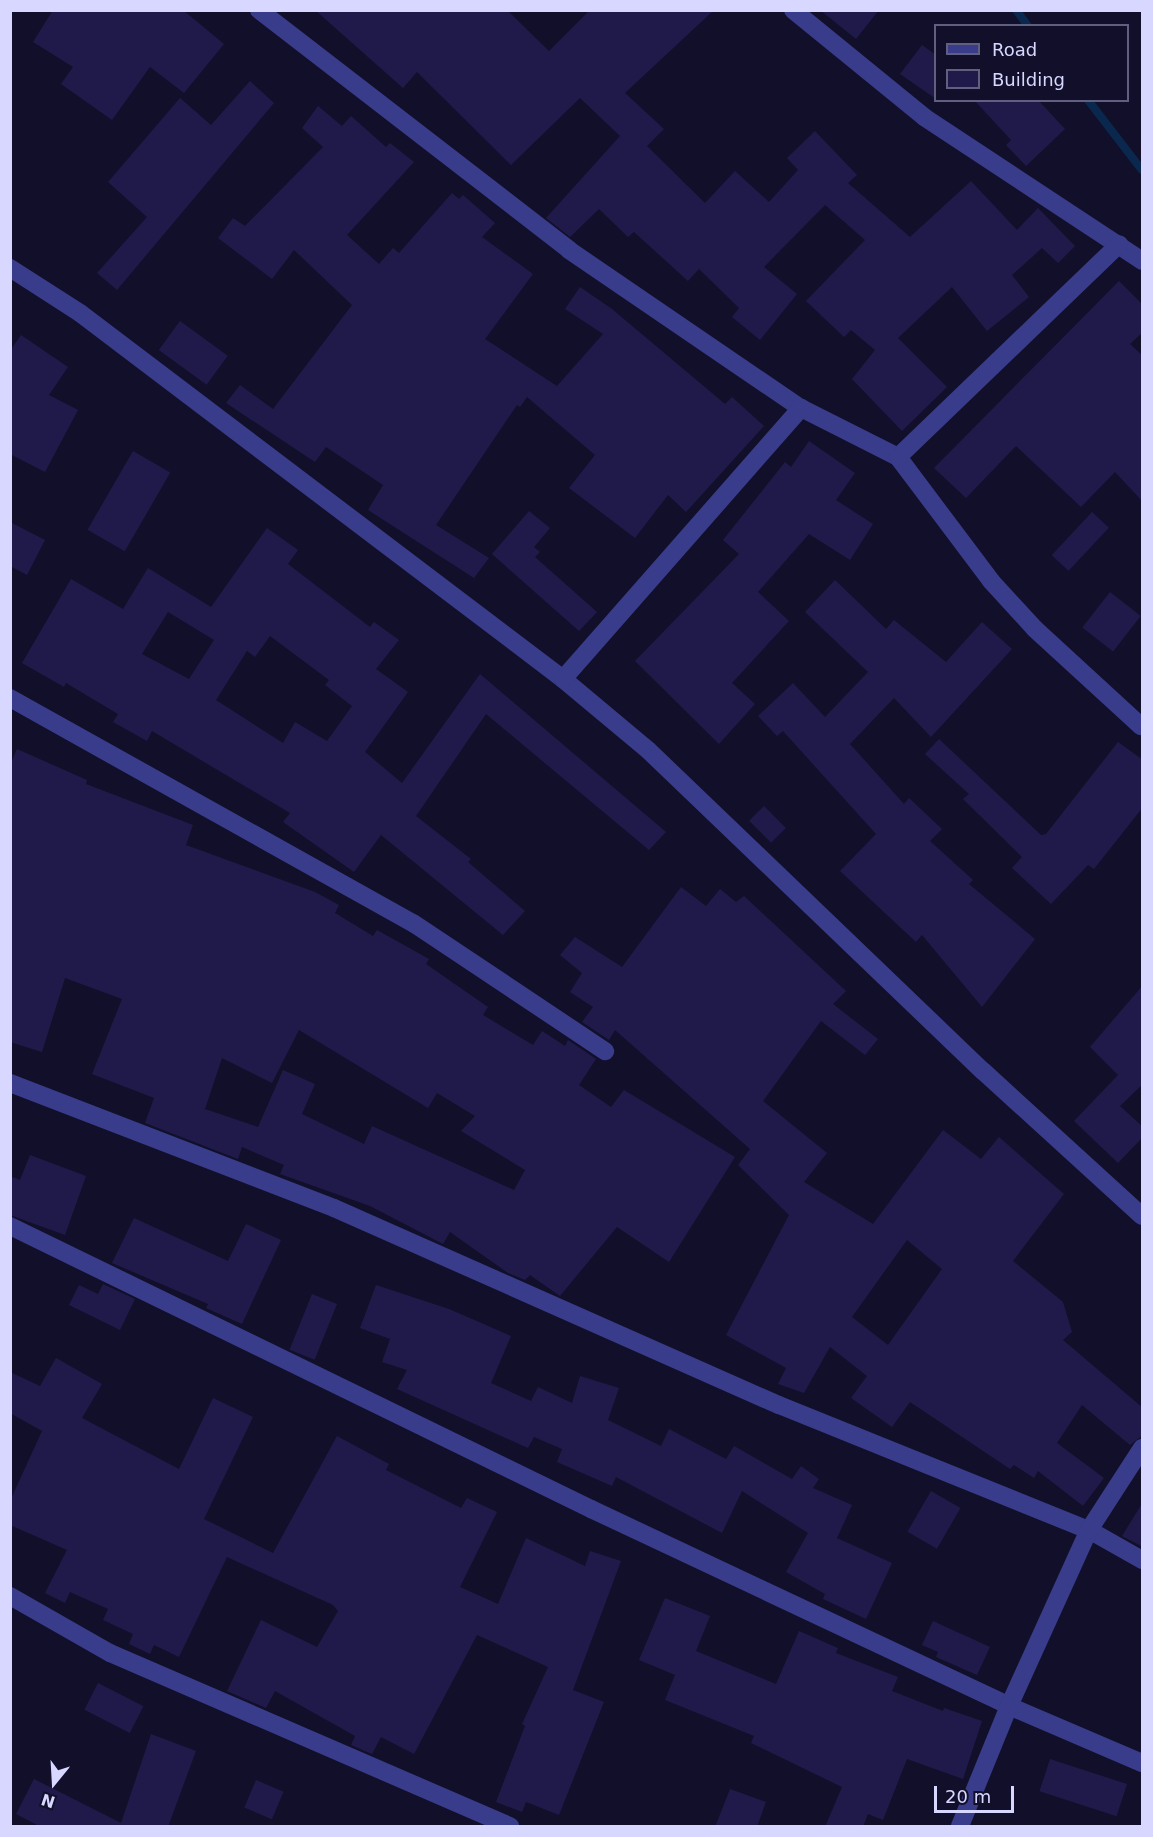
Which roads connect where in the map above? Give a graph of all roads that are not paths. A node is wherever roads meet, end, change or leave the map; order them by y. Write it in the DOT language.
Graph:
graph roads {
  1 [pos="259,10"];
  2 [pos="793,10"];
  3 [pos="1119,244"];
  4 [pos="1143,261"];
  5 [pos="10,268"];
  6 [pos="801,408"];
  7 [pos="898,458"];
  8 [pos="563,679"];
  9 [pos="10,698"];
  10 [pos="1141,726"];
  11 [pos="605,1051"];
  12 [pos="10,1083"];
  13 [pos="1143,1216"];
  14 [pos="10,1226"];
  15 [pos="1143,1448"];
  16 [pos="1089,1530"];
  17 [pos="1143,1560"];
  18 [pos="10,1596"];
  19 [pos="1009,1706"];
  20 [pos="1143,1764"];
  21 [pos="510,1827"];
  22 [pos="960,1827"];
  1 -- 6 [label="street"];
  2 -- 3 [label="street"];
  3 -- 4 [label="street"];
  3 -- 7 [label="street"];
  5 -- 8 [label="street"];
  6 -- 7 [label="street"];
  6 -- 8 [label="street"];
  7 -- 10 [label="street"];
  8 -- 13 [label="street"];
  9 -- 11 [label="street"];
  12 -- 16 [label="street"];
  14 -- 19 [label="street"];
  15 -- 16 [label="street"];
  16 -- 17 [label="street"];
  16 -- 19 [label="street"];
  18 -- 21 [label="street"];
  19 -- 20 [label="street"];
  19 -- 22 [label="street"];
}
